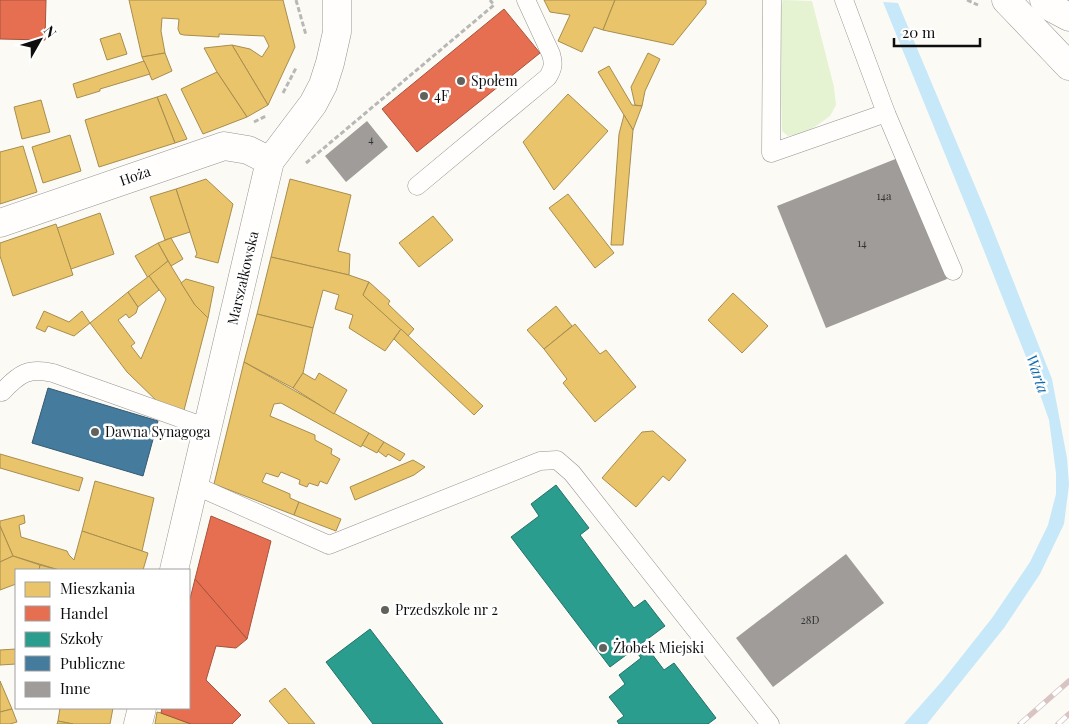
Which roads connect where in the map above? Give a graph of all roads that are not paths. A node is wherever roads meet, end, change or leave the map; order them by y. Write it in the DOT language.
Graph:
graph roads {
  1 [pos="337,0"];
  2 [pos="526,0"];
  3 [pos="772,0"];
  4 [pos="844,0"];
  5 [pos="1006,0"];
  6 [pos="1044,0"];
  7 [pos="1069,17"];
  8 [pos="1069,66"];
  9 [pos="886,113"];
  10 [pos="270,161"];
  11 [pos="417,186"];
  12 [pos="0,223"];
  13 [pos="953,271"];
  14 [pos="2,392"];
  15 [pos="208,428"];
  16 [pos="194,485"];
  17 [pos="174,569"];
  18 [pos="142,709"];
  19 [pos="138,724"];
  20 [pos="770,724"];
  1 -- 10 [label="street, Marszałkowska"];
  2 -- 11 [label="lane"];
  3 -- 9 [label="lane"];
  4 -- 9 [label="lane"];
  5 -- 8 [label="street"];
  6 -- 7 [label="street"];
  9 -- 13 [label="lane"];
  10 -- 12 [label="street, Hoża"];
  10 -- 15 [label="street, Marszałkowska"];
  14 -- 15 [label="lane"];
  15 -- 16 [label="street, Marszałkowska"];
  16 -- 17 [label="street, Marszałkowska"];
  16 -- 20 [label="lane"];
  18 -- 19 [label="street"];
}
